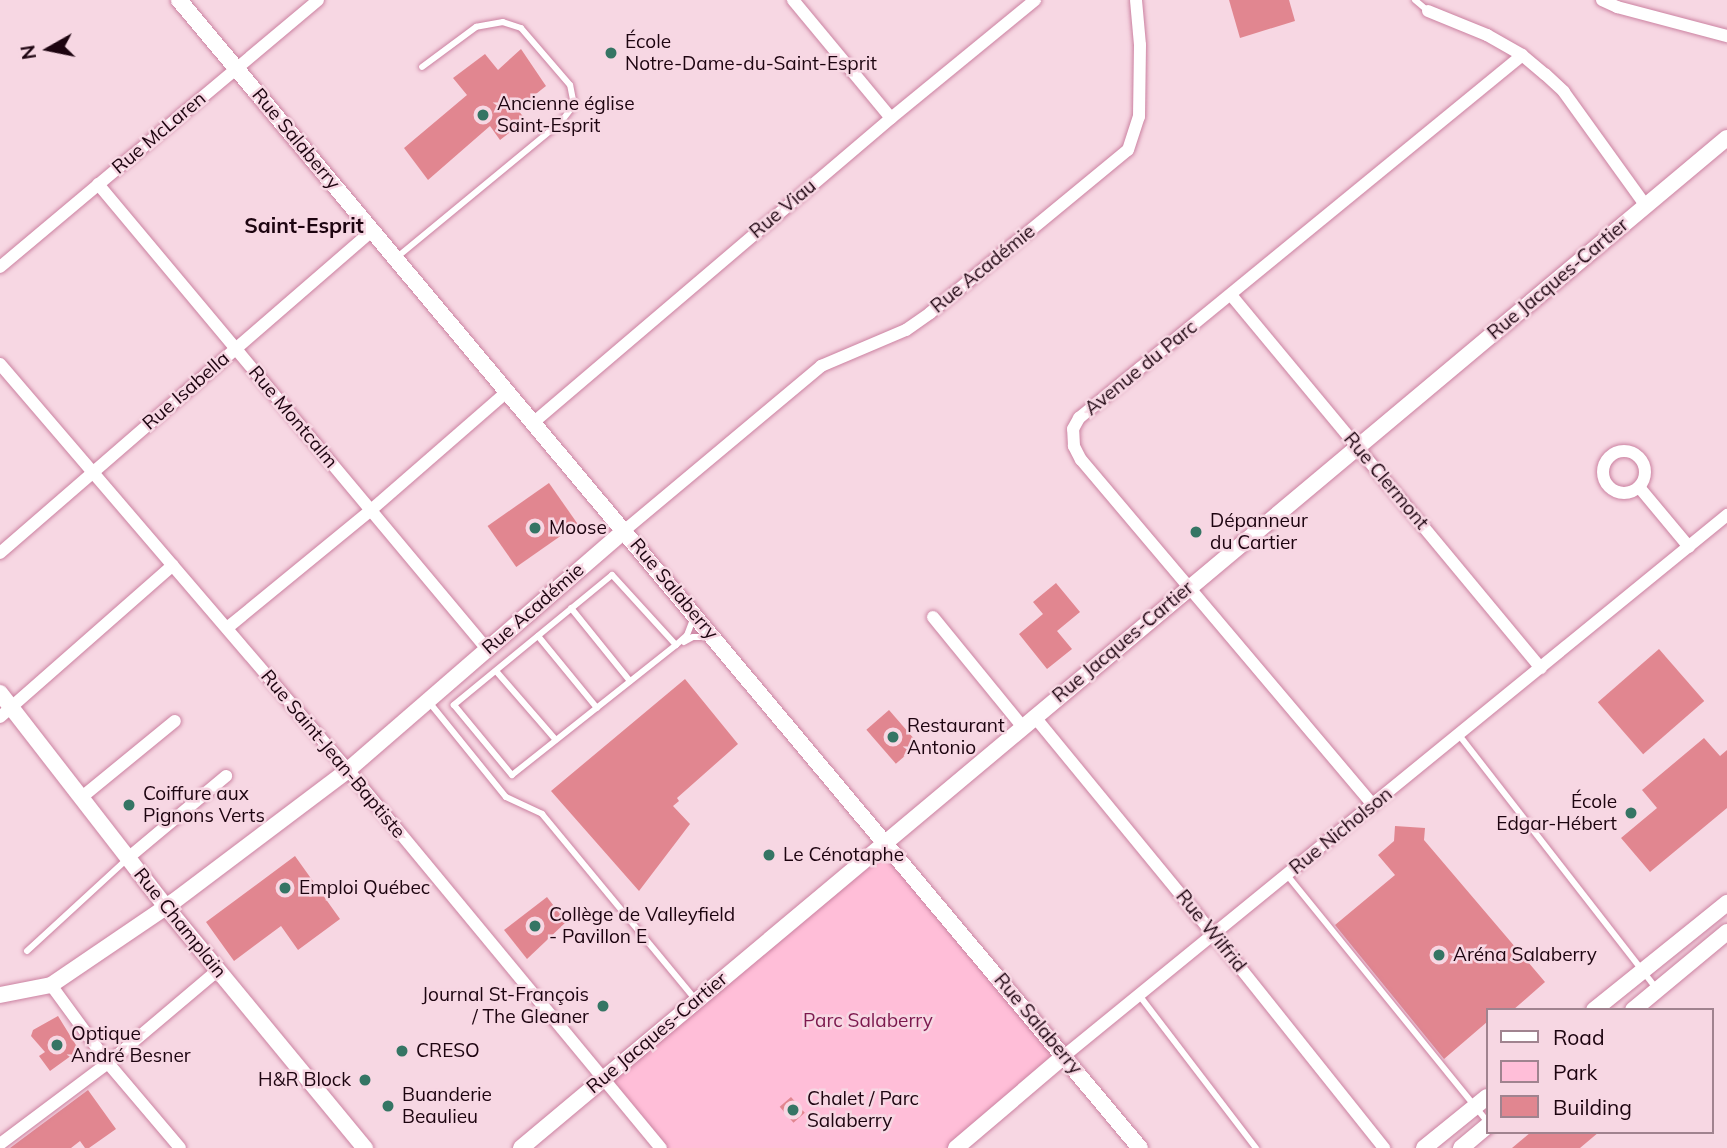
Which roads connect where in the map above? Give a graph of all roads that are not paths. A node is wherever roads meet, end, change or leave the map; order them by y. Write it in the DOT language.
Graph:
graph roads {
  1 [pos="179,0"];
  2 [pos="318,0"];
  3 [pos="793,0"];
  4 [pos="1136,0"];
  5 [pos="1415,0"];
  6 [pos="1602,0"];
  7 [pos="1031,1"];
  8 [pos="1621,4"];
  9 [pos="1428,11"];
  10 [pos="1727,36"];
  11 [pos="1522,55"];
  12 [pos="422,67"];
  13 [pos="236,69"];
  14 [pos="891,118"];
  15 [pos="1727,138"];
  16 [pos="98,184"];
  17 [pos="1646,206"];
  18 [pos="373,230"];
  19 [pos="396,258"];
  20 [pos="0,267"];
  21 [pos="1231,295"];
  22 [pos="235,348"];
  23 [pos="0,363"];
  24 [pos="508,391"];
  25 [pos="534,422"];
  26 [pos="1357,446"];
  27 [pos="93,472"];
  28 [pos="1639,487"];
  29 [pos="371,510"];
  30 [pos="1727,515"];
  31 [pos="625,530"];
  32 [pos="1689,547"];
  33 [pos="0,553"];
  34 [pos="173,565"];
  35 [pos="1190,586"];
  36 [pos="571,608"];
  37 [pos="694,612"];
  38 [pos="933,617"];
  39 [pos="227,628"];
  40 [pos="538,636"];
  41 [pos="715,637"];
  42 [pos="676,645"];
  43 [pos="487,649"];
  44 [pos="1541,668"];
  45 [pos="495,671"];
  46 [pos="630,681"];
  47 [pos="0,693"];
  48 [pos="428,700"];
  49 [pos="597,708"];
  50 [pos="6,712"];
  51 [pos="175,721"];
  52 [pos="1028,721"];
  53 [pos="1459,735"];
  54 [pos="556,740"];
  55 [pos="348,770"];
  56 [pos="226,776"];
  57 [pos="82,797"];
  58 [pos="1373,805"];
  59 [pos="886,840"];
  60 [pos="128,858"];
  61 [pos="1287,875"];
  62 [pos="1727,903"];
  63 [pos="166,907"];
  64 [pos="1727,932"];
  65 [pos="1214,934"];
  66 [pos="27,951"];
  67 [pos="218,970"];
  68 [pos="1642,971"];
  69 [pos="51,985"];
  70 [pos="1657,990"];
  71 [pos="0,995"];
  72 [pos="1139,995"];
  73 [pos="696,1000"];
  74 [pos="1596,1008"];
  75 [pos="1635,1008"];
  76 [pos="1064,1056"];
  77 [pos="108,1063"];
  78 [pos="603,1078"];
  79 [pos="1481,1101"];
  80 [pos="1486,1127"];
  81 [pos="0,1144"];
  82 [pos="180,1148"];
  83 [pos="365,1148"];
  84 [pos="521,1148"];
  85 [pos="661,1148"];
  86 [pos="956,1148"];
  87 [pos="1140,1148"];
  88 [pos="1256,1148"];
  89 [pos="1384,1148"];
  90 [pos="1424,1148"];
  91 [pos="1461,1148"];
  1 -- 13 [label="street, Rue Salaberry"];
  2 -- 13 [label="street, Rue McLaren"];
  3 -- 14 [label="street"];
  4 -- 31 [label="street, Rue Académie"];
  5 -- 9 [label="lane"];
  6 -- 8 [label="street"];
  7 -- 14 [label="street, Rue Viau"];
  8 -- 10 [label="street"];
  9 -- 11 [label="street"];
  11 -- 17 [label="street"];
  11 -- 21 [label="street, Avenue du Parc"];
  12 -- 19 [label="lane"];
  13 -- 16 [label="street, Rue McLaren"];
  13 -- 18 [label="street, Rue Salaberry"];
  14 -- 25 [label="street, Rue Viau"];
  15 -- 17 [label="street, Rue Jacques-Cartier"];
  16 -- 20 [label="street, Rue McLaren"];
  16 -- 22 [label="street, Rue Montcalm"];
  17 -- 26 [label="street, Rue Jacques-Cartier"];
  18 -- 19 [label="street, Rue Salaberry"];
  18 -- 22 [label="street, Rue Isabella"];
  19 -- 24 [label="street, Rue Salaberry"];
  21 -- 26 [label="street, Rue Clermont"];
  21 -- 35 [label="street, Avenue du Parc"];
  22 -- 27 [label="street, Rue Isabella"];
  22 -- 29 [label="street, Rue Montcalm"];
  23 -- 27 [label="street, Rue Saint-Jean-Baptiste"];
  24 -- 25 [label="street, Rue Salaberry"];
  24 -- 29 [label="street"];
  25 -- 31 [label="street, Rue Salaberry"];
  26 -- 35 [label="street, Rue Jacques-Cartier"];
  26 -- 44 [label="street, Rue Clermont"];
  27 -- 33 [label="street, Rue Isabella"];
  27 -- 34 [label="street, Rue Saint-Jean-Baptiste"];
  28 -- 32 [label="street"];
  29 -- 39 [label="street"];
  29 -- 43 [label="street, Rue Montcalm"];
  30 -- 32 [label="street, Rue Nicholson"];
  31 -- 37 [label="street, Rue Salaberry"];
  31 -- 43 [label="street, Rue Académie"];
  32 -- 44 [label="street, Rue Nicholson"];
  34 -- 39 [label="street, Rue Saint-Jean-Baptiste"];
  34 -- 50 [label="street"];
  35 -- 52 [label="street, Rue Jacques-Cartier"];
  35 -- 58 [label="street, Avenue du Parc"];
  36 -- 40 [label="lane"];
  36 -- 42 [label="lane"];
  36 -- 46 [label="lane"];
  37 -- 41 [label="street, Rue Salaberry"];
  37 -- 42 [label="lane"];
  38 -- 52 [label="street, Rue Wilfrid"];
  39 -- 55 [label="street, Rue Saint-Jean-Baptiste"];
  40 -- 45 [label="lane"];
  40 -- 49 [label="lane"];
  41 -- 42 [label="lane"];
  41 -- 59 [label="street, Rue Salaberry"];
  42 -- 46 [label="lane"];
  43 -- 48 [label="street, Rue Académie"];
  44 -- 53 [label="street, Rue Nicholson"];
  45 -- 54 [label="lane"];
  45 -- 54 [label="lane"];
  46 -- 49 [label="lane"];
  47 -- 50 [label="street, Rue Champlain"];
  48 -- 55 [label="street, Rue Académie"];
  48 -- 73 [label="lane"];
  49 -- 54 [label="lane"];
  50 -- 57 [label="street, Rue Champlain"];
  51 -- 57 [label="street"];
  52 -- 59 [label="street, Rue Jacques-Cartier"];
  52 -- 65 [label="street, Rue Wilfrid"];
  53 -- 58 [label="street, Rue Nicholson"];
  53 -- 68 [label="lane"];
  55 -- 63 [label="street, Rue Académie"];
  55 -- 78 [label="street, Rue Saint-Jean-Baptiste"];
  56 -- 60 [label="street"];
  57 -- 60 [label="street, Rue Champlain"];
  58 -- 61 [label="street, Rue Nicholson"];
  59 -- 73 [label="street, Rue Jacques-Cartier"];
  59 -- 76 [label="street, Rue Salaberry"];
  60 -- 63 [label="street, Rue Champlain"];
  60 -- 66 [label="lane"];
  61 -- 65 [label="street, Rue Nicholson"];
  61 -- 79 [label="lane"];
  62 -- 68 [label="street"];
  63 -- 67 [label="street, Rue Champlain"];
  63 -- 69 [label="street, Rue Académie"];
  64 -- 70 [label="street"];
  65 -- 72 [label="street, Rue Nicholson"];
  65 -- 89 [label="street, Rue Wilfrid"];
  67 -- 77 [label="street"];
  67 -- 83 [label="street, Rue Champlain"];
  68 -- 70 [label="lane"];
  68 -- 74 [label="street"];
  69 -- 71 [label="street, Rue Académie"];
  69 -- 77 [label="street"];
  70 -- 75 [label="street"];
  72 -- 76 [label="street, Rue Nicholson"];
  72 -- 88 [label="lane"];
  73 -- 78 [label="street, Rue Jacques-Cartier"];
  76 -- 86 [label="street, Rue Nicholson"];
  76 -- 87 [label="street, Rue Salaberry"];
  77 -- 81 [label="street"];
  77 -- 82 [label="street"];
  78 -- 84 [label="street, Rue Jacques-Cartier"];
  78 -- 85 [label="street, Rue Saint-Jean-Baptiste"];
  79 -- 90 [label="street"];
  80 -- 91 [label="street"];
}
